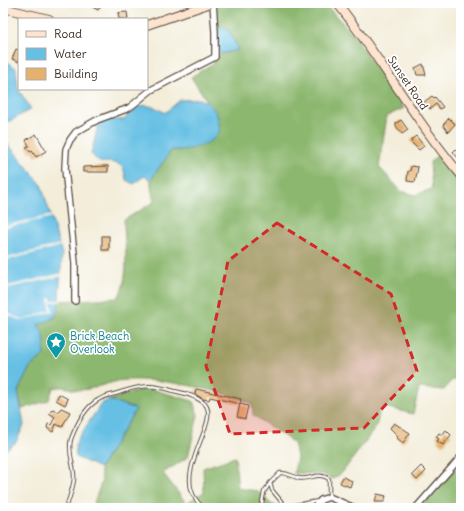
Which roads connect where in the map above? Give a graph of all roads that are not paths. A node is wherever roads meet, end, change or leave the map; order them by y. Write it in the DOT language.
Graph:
graph roads {
  1 [pos="212,3"];
  2 [pos="336,3"];
  3 [pos="3,8"];
  4 [pos="45,18"];
  5 [pos="148,25"];
  6 [pos="460,170"];
  7 [pos="75,301"];
  8 [pos="461,457"];
  9 [pos="270,483"];
  10 [pos="329,498"];
  11 [pos="321,500"];
  12 [pos="286,506"];
  13 [pos="66,508"];
  14 [pos="204,508"];
  15 [pos="261,508"];
  16 [pos="276,508"];
  17 [pos="314,508"];
  18 [pos="354,508"];
  19 [pos="416,508"];
  1 -- 5 [label="street"];
  1 -- 7 [label="street"];
  2 -- 6 [label="street, Sunset Road"];
  3 -- 4 [label="street"];
  8 -- 19 [label="street"];
  9 -- 10 [label="lane"];
  9 -- 12 [label="lane"];
  9 -- 15 [label="lane"];
  10 -- 11 [label="street"];
  10 -- 18 [label="street"];
  11 -- 12 [label="lane"];
  11 -- 17 [label="street"];
  12 -- 16 [label="lane"];
  13 -- 14 [label="lane"];
}
